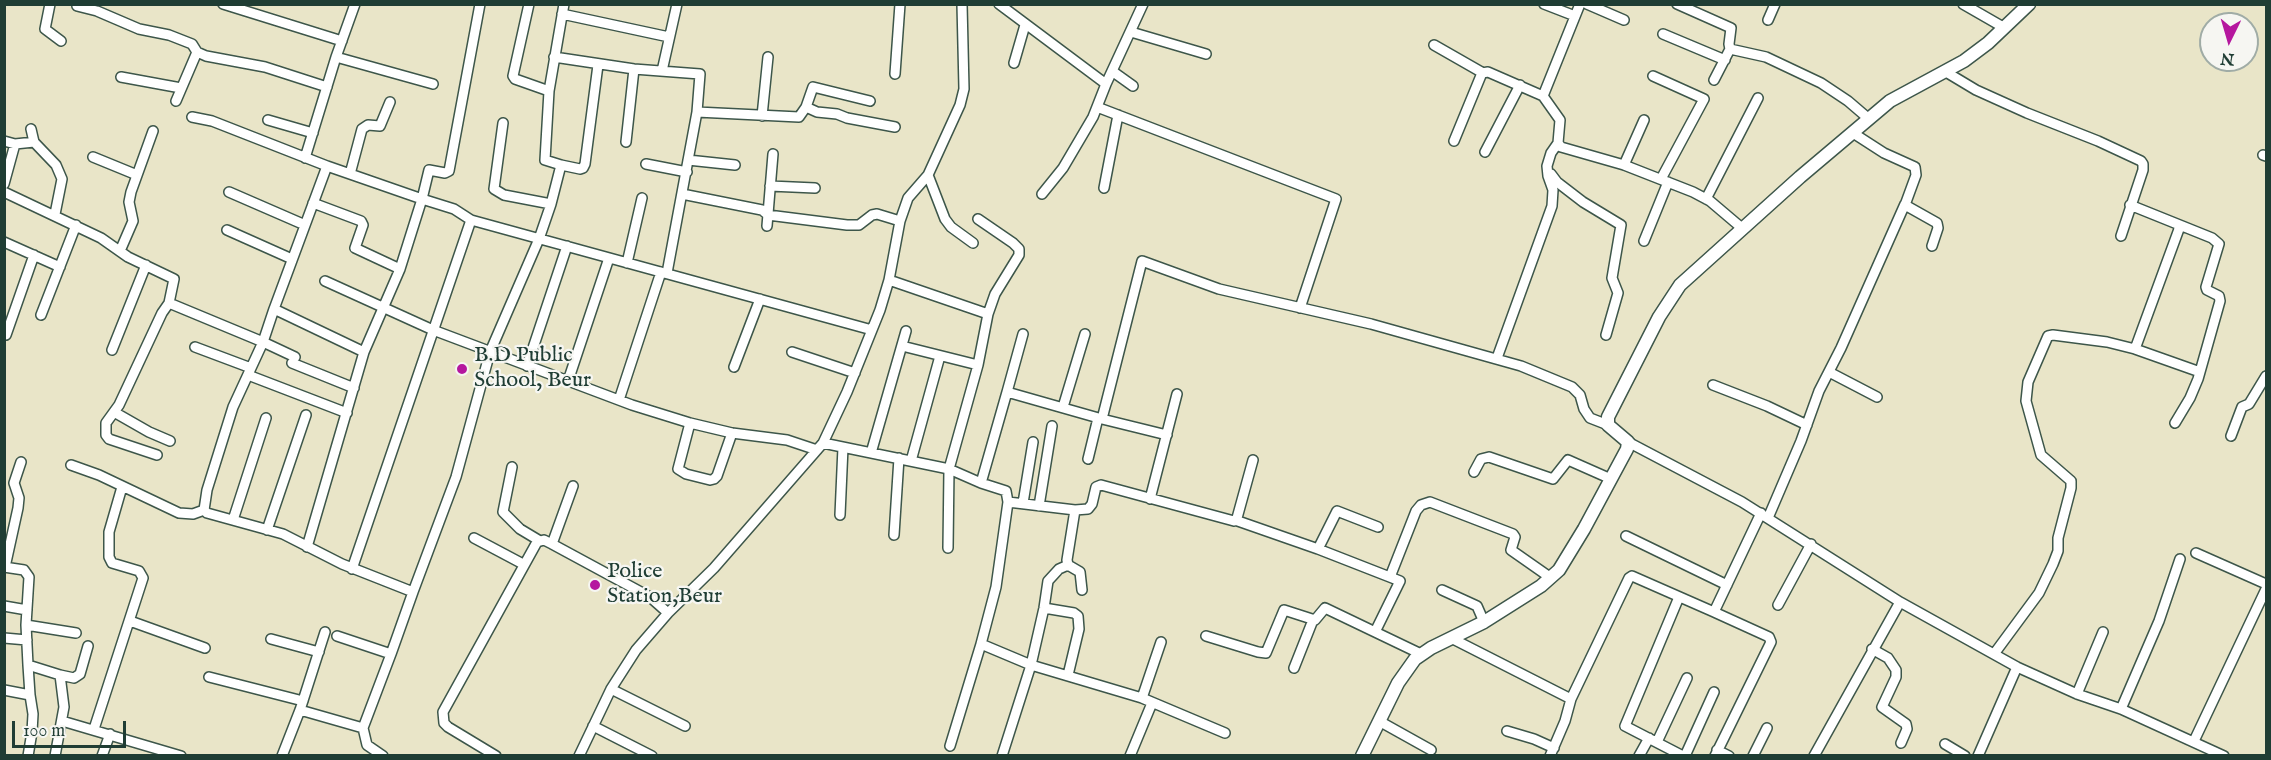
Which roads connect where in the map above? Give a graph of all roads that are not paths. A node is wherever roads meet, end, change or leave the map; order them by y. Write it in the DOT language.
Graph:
graph roads {
  1 [pos="50,4"];
  2 [pos="223,4"];
  3 [pos="355,4"];
  4 [pos="480,4"];
  5 [pos="529,4"];
  6 [pos="677,4"];
  7 [pos="900,4"];
  8 [pos="962,4"];
  9 [pos="999,4"];
  10 [pos="1544,4"];
  11 [pos="1580,4"];
  12 [pos="1587,4"];
  13 [pos="1677,4"];
  14 [pos="1775,4"];
  15 [pos="1963,4"];
  16 [pos="2029,4"];
  17 [pos="1142,5"];
  18 [pos="77,6"];
  19 [pos="563,9"];
  20 [pos="1575,16"];
  21 [pos="1624,20"];
  22 [pos="1768,21"];
  23 [pos="1025,25"];
  24 [pos="2003,27"];
  25 [pos="1131,32"];
  26 [pos="1663,34"];
  27 [pos="669,37"];
  28 [pos="61,40"];
  29 [pos="342,41"];
  30 [pos="1434,45"];
  31 [pos="1730,49"];
  32 [pos="196,52"];
  33 [pos="1206,54"];
  34 [pos="336,57"];
  35 [pos="554,57"];
  36 [pos="768,57"];
  37 [pos="1725,60"];
  38 [pos="1014,63"];
  39 [pos="598,65"];
  40 [pos="634,69"];
  41 [pos="662,71"];
  42 [pos="1112,71"];
  43 [pos="1483,72"];
  44 [pos="1946,72"];
  45 [pos="895,74"];
  46 [pos="1653,76"];
  47 [pos="121,77"];
  48 [pos="1714,80"];
  49 [pos="433,84"];
  50 [pos="1106,84"];
  51 [pos="1520,85"];
  52 [pos="1133,86"];
  53 [pos="327,87"];
  54 [pos="181,88"];
  55 [pos="549,91"];
  56 [pos="1542,96"];
  57 [pos="1758,98"];
  58 [pos="176,101"];
  59 [pos="870,101"];
  60 [pos="390,102"];
  61 [pos="806,107"];
  62 [pos="1097,107"];
  63 [pos="697,112"];
  64 [pos="1118,115"];
  65 [pos="762,116"];
  66 [pos="192,117"];
  67 [pos="1869,119"];
  68 [pos="268,120"];
  69 [pos="1644,120"];
  70 [pos="503,123"];
  71 [pos="895,127"];
  72 [pos="31,129"];
  73 [pos="153,131"];
  74 [pos="313,133"];
  75 [pos="1852,133"];
  76 [pos="4,141"];
  77 [pos="34,141"];
  78 [pos="1454,141"];
  79 [pos="626,142"];
  80 [pos="15,144"];
  81 [pos="1555,147"];
  82 [pos="1485,152"];
  83 [pos="773,154"];
  84 [pos="93,158"];
  85 [pos="305,158"];
  86 [pos="688,160"];
  87 [pos="646,164"];
  88 [pos="561,165"];
  89 [pos="735,165"];
  90 [pos="1624,165"];
  91 [pos="327,166"];
  92 [pos="687,172"];
  93 [pos="350,174"];
  94 [pos="928,174"];
  95 [pos="137,175"];
  96 [pos="1664,180"];
  97 [pos="4,184"];
  98 [pos="770,186"];
  99 [pos="815,188"];
  100 [pos="1104,188"];
  101 [pos="4,192"];
  102 [pos="229,192"];
  103 [pos="682,194"];
  104 [pos="1042,194"];
  105 [pos="642,198"];
  106 [pos="422,199"];
  107 [pos="1706,199"];
  108 [pos="313,203"];
  109 [pos="551,204"];
  110 [pos="1905,204"];
  111 [pos="2130,206"];
  112 [pos="55,214"];
  113 [pos="768,215"];
  114 [pos="978,219"];
  115 [pos="471,220"];
  116 [pos="900,221"];
  117 [pos="76,225"];
  118 [pos="305,225"];
  119 [pos="767,226"];
  120 [pos="2180,227"];
  121 [pos="1743,229"];
  122 [pos="228,230"];
  123 [pos="2121,236"];
  124 [pos="539,239"];
  125 [pos="1644,240"];
  126 [pos="5,242"];
  127 [pos="973,243"];
  128 [pos="567,246"];
  129 [pos="1932,246"];
  130 [pos="120,251"];
  131 [pos="34,255"];
  132 [pos="609,258"];
  133 [pos="292,260"];
  134 [pos="627,263"];
  135 [pos="146,265"];
  136 [pos="60,267"];
  137 [pos="400,268"];
  138 [pos="664,273"];
  139 [pos="889,280"];
  140 [pos="325,281"];
  141 [pos="760,299"];
  142 [pos="169,303"];
  143 [pos="384,308"];
  144 [pos="1300,308"];
  145 [pos="274,309"];
  146 [pos="988,314"];
  147 [pos="41,315"];
  148 [pos="433,330"];
  149 [pos="872,330"];
  150 [pos="906,331"];
  151 [pos="1023,334"];
  152 [pos="1085,334"];
  153 [pos="6,335"];
  154 [pos="1606,335"];
  155 [pos="263,342"];
  156 [pos="902,346"];
  157 [pos="195,347"];
  158 [pos="2134,349"];
  159 [pos="112,350"];
  160 [pos="364,352"];
  161 [pos="490,352"];
  162 [pos="792,352"];
  163 [pos="940,356"];
  164 [pos="1497,358"];
  165 [pos="978,365"];
  166 [pos="527,366"];
  167 [pos="734,367"];
  168 [pos="250,371"];
  169 [pos="1829,372"];
  170 [pos="2200,372"];
  171 [pos="855,373"];
  172 [pos="2266,380"];
  173 [pos="568,381"];
  174 [pos="1713,385"];
  175 [pos="354,388"];
  176 [pos="1006,392"];
  177 [pos="1177,394"];
  178 [pos="1877,397"];
  179 [pos="619,400"];
  180 [pos="1063,407"];
  181 [pos="114,412"];
  182 [pos="346,413"];
  183 [pos="306,415"];
  184 [pos="266,418"];
  185 [pos="1100,418"];
  186 [pos="690,423"];
  187 [pos="2175,423"];
  188 [pos="1608,425"];
  189 [pos="1807,425"];
  190 [pos="1052,426"];
  191 [pos="732,433"];
  192 [pos="1167,435"];
  193 [pos="2231,436"];
  194 [pos="170,441"];
  195 [pos="1033,442"];
  196 [pos="1628,442"];
  197 [pos="820,446"];
  198 [pos="843,447"];
  199 [pos="871,453"];
  200 [pos="157,455"];
  201 [pos="899,459"];
  202 [pos="1088,459"];
  203 [pos="1253,460"];
  204 [pos="911,461"];
  205 [pos="21,462"];
  206 [pos="71,465"];
  207 [pos="512,467"];
  208 [pos="949,469"];
  209 [pos="1474,472"];
  210 [pos="1611,479"];
  211 [pos="981,483"];
  212 [pos="573,486"];
  213 [pos="122,487"];
  214 [pos="1150,499"];
  215 [pos="1008,502"];
  216 [pos="1023,503"];
  217 [pos="1040,506"];
  218 [pos="204,510"];
  219 [pos="1075,510"];
  220 [pos="840,515"];
  221 [pos="1765,516"];
  222 [pos="233,520"];
  223 [pos="1235,520"];
  224 [pos="1378,527"];
  225 [pos="267,530"];
  226 [pos="894,534"];
  227 [pos="1626,536"];
  228 [pos="474,538"];
  229 [pos="540,541"];
  230 [pos="552,543"];
  231 [pos="1811,544"];
  232 [pos="307,547"];
  233 [pos="948,548"];
  234 [pos="1318,549"];
  235 [pos="2196,553"];
  236 [pos="2180,559"];
  237 [pos="523,564"];
  238 [pos="1068,565"];
  239 [pos="5,567"];
  240 [pos="352,569"];
  241 [pos="1390,577"];
  242 [pos="1551,578"];
  243 [pos="2266,584"];
  244 [pos="1727,585"];
  245 [pos="2266,589"];
  246 [pos="1082,590"];
  247 [pos="1442,590"];
  248 [pos="413,592"];
  249 [pos="1679,597"];
  250 [pos="1900,602"];
  251 [pos="1778,605"];
  252 [pos="4,606"];
  253 [pos="1044,608"];
  254 [pos="27,610"];
  255 [pos="1714,612"];
  256 [pos="668,613"];
  257 [pos="1313,620"];
  258 [pos="130,621"];
  259 [pos="1484,622"];
  260 [pos="26,625"];
  261 [pos="325,632"];
  262 [pos="1375,632"];
  263 [pos="2103,632"];
  264 [pos="76,633"];
  265 [pos="337,636"];
  266 [pos="1206,636"];
  267 [pos="4,638"];
  268 [pos="1451,638"];
  269 [pos="271,639"];
  270 [pos="27,640"];
  271 [pos="1161,642"];
  272 [pos="981,644"];
  273 [pos="88,646"];
  274 [pos="205,648"];
  275 [pos="1872,649"];
  276 [pos="319,652"];
  277 [pos="390,654"];
  278 [pos="1421,654"];
  279 [pos="1994,654"];
  280 [pos="28,665"];
  281 [pos="1031,665"];
  282 [pos="2017,667"];
  283 [pos="1294,668"];
  284 [pos="60,675"];
  285 [pos="1068,675"];
  286 [pos="209,677"];
  287 [pos="1687,678"];
  288 [pos="611,689"];
  289 [pos="4,690"];
  290 [pos="1714,692"];
  291 [pos="2076,694"];
  292 [pos="30,695"];
  293 [pos="1142,698"];
  294 [pos="1571,699"];
  295 [pos="1152,704"];
  296 [pos="302,705"];
  297 [pos="2121,709"];
  298 [pos="62,721"];
  299 [pos="1379,721"];
  300 [pos="593,726"];
  301 [pos="685,726"];
  302 [pos="363,728"];
  303 [pos="1767,728"];
  304 [pos="94,729"];
  305 [pos="1507,731"];
  306 [pos="1225,733"];
  307 [pos="111,734"];
  308 [pos="1653,740"];
  309 [pos="2194,741"];
  310 [pos="1901,743"];
  311 [pos="1944,744"];
  312 [pos="950,746"];
  313 [pos="1431,750"];
  314 [pos="370,752"];
  315 [pos="1552,752"];
  316 [pos="2209,752"];
  317 [pos="1716,753"];
  318 [pos="28,756"];
  319 [pos="55,756"];
  320 [pos="102,756"];
  321 [pos="181,756"];
  322 [pos="282,756"];
  323 [pos="383,756"];
  324 [pos="496,756"];
  325 [pos="579,756"];
  326 [pos="652,756"];
  327 [pos="1002,756"];
  328 [pos="1130,756"];
  329 [pos="1362,756"];
  330 [pos="1640,756"];
  331 [pos="1684,756"];
  332 [pos="1729,756"];
  333 [pos="1753,756"];
  334 [pos="1814,756"];
  335 [pos="1965,756"];
  336 [pos="1978,756"];
  337 [pos="2224,756"];
  1 -- 28 [label="street"];
  2 -- 29 [label="street"];
  3 -- 29 [label="street"];
  4 -- 106 [label="street"];
  5 -- 55 [label="street"];
  6 -- 27 [label="street"];
  7 -- 45 [label="street"];
  8 -- 94 [label="street"];
  9 -- 23 [label="street"];
  10 -- 20 [label="street"];
  11 -- 20 [label="street"];
  12 -- 21 [label="street"];
  13 -- 31 [label="street"];
  14 -- 22 [label="street"];
  15 -- 24 [label="street"];
  16 -- 24 [label="street"];
  17 -- 25 [label="street"];
  18 -- 32 [label="street"];
  19 -- 27 [label="street"];
  19 -- 35 [label="street"];
  20 -- 56 [label="street"];
  23 -- 38 [label="street"];
  23 -- 50 [label="street"];
  24 -- 44 [label="street"];
  25 -- 33 [label="street"];
  25 -- 42 [label="street"];
  26 -- 37 [label="street"];
  27 -- 41 [label="street"];
  29 -- 34 [label="street"];
  30 -- 43 [label="street"];
  31 -- 37 [label="street"];
  31 -- 67 [label="street"];
  32 -- 53 [label="street"];
  32 -- 54 [label="street"];
  34 -- 49 [label="street"];
  34 -- 53 [label="street"];
  35 -- 39 [label="street"];
  35 -- 55 [label="street"];
  36 -- 65 [label="street"];
  37 -- 48 [label="street"];
  39 -- 40 [label="street"];
  39 -- 88 [label="street"];
  40 -- 41 [label="street"];
  40 -- 79 [label="street"];
  41 -- 63 [label="street"];
  42 -- 50 [label="street"];
  42 -- 52 [label="street"];
  43 -- 51 [label="street"];
  43 -- 78 [label="street"];
  44 -- 67 [label="street"];
  44 -- 111 [label="street"];
  46 -- 96 [label="street"];
  47 -- 54 [label="street"];
  50 -- 62 [label="street"];
  51 -- 56 [label="street"];
  51 -- 82 [label="street"];
  53 -- 74 [label="street"];
  54 -- 58 [label="street"];
  55 -- 88 [label="street"];
  56 -- 81 [label="street"];
  57 -- 107 [label="street"];
  59 -- 61 [label="street"];
  60 -- 93 [label="street"];
  61 -- 65 [label="street"];
  61 -- 71 [label="street"];
  62 -- 64 [label="street"];
  62 -- 104 [label="street"];
  63 -- 65 [label="street"];
  63 -- 86 [label="street"];
  64 -- 100 [label="street"];
  64 -- 144 [label="street"];
  66 -- 85 [label="street"];
  67 -- 75 [label="street"];
  68 -- 74 [label="street"];
  69 -- 90 [label="street"];
  70 -- 109 [label="street"];
  72 -- 77 [label="street"];
  73 -- 95 [label="street"];
  74 -- 85 [label="street"];
  75 -- 110 [label="street"];
  75 -- 121 [label="street"];
  76 -- 80 [label="street"];
  77 -- 80 [label="street"];
  77 -- 112 [label="street"];
  80 -- 97 [label="street"];
  81 -- 90 [label="street"];
  81 -- 154 [label="street"];
  81 -- 164 [label="street"];
  83 -- 98 [label="street"];
  84 -- 95 [label="street"];
  85 -- 91 [label="street"];
  86 -- 89 [label="street"];
  86 -- 92 [label="street"];
  87 -- 92 [label="street"];
  88 -- 109 [label="street"];
  90 -- 96 [label="street"];
  91 -- 93 [label="street"];
  91 -- 108 [label="street"];
  92 -- 103 [label="street"];
  93 -- 106 [label="street"];
  94 -- 116 [label="street"];
  94 -- 127 [label="street"];
  95 -- 130 [label="street"];
  96 -- 107 [label="street"];
  96 -- 125 [label="street"];
  98 -- 99 [label="street"];
  98 -- 113 [label="street"];
  101 -- 112 [label="street"];
  102 -- 118 [label="street"];
  103 -- 113 [label="street"];
  103 -- 138 [label="street"];
  105 -- 134 [label="street"];
  106 -- 115 [label="street"];
  106 -- 137 [label="street"];
  107 -- 121 [label="street"];
  108 -- 118 [label="street"];
  108 -- 137 [label="street"];
  109 -- 124 [label="street"];
  110 -- 129 [label="street"];
  110 -- 169 [label="street"];
  111 -- 120 [label="street"];
  111 -- 123 [label="street"];
  112 -- 117 [label="street"];
  113 -- 116 [label="street"];
  113 -- 119 [label="street"];
  114 -- 146 [label="street"];
  115 -- 124 [label="street"];
  115 -- 148 [label="street"];
  116 -- 139 [label="street"];
  117 -- 130 [label="street"];
  117 -- 136 [label="street"];
  118 -- 133 [label="street"];
  120 -- 158 [label="street"];
  120 -- 170 [label="street"];
  121 -- 188 [label="street"];
  122 -- 133 [label="street"];
  124 -- 128 [label="street"];
  124 -- 161 [label="street"];
  126 -- 131 [label="street"];
  128 -- 132 [label="street"];
  128 -- 166 [label="street"];
  130 -- 135 [label="street"];
  131 -- 136 [label="street"];
  131 -- 153 [label="street"];
  132 -- 134 [label="street"];
  132 -- 173 [label="street"];
  133 -- 145 [label="street"];
  134 -- 138 [label="street"];
  135 -- 142 [label="street"];
  135 -- 159 [label="street"];
  136 -- 147 [label="street"];
  137 -- 143 [label="street"];
  138 -- 141 [label="street"];
  138 -- 179 [label="street"];
  139 -- 146 [label="street"];
  139 -- 149 [label="street"];
  140 -- 143 [label="street"];
  141 -- 149 [label="street"];
  141 -- 167 [label="street"];
  142 -- 155 [label="street"];
  142 -- 181 [label="street"];
  143 -- 148 [label="street"];
  143 -- 160 [label="street"];
  144 -- 164 [label="street"];
  144 -- 185 [label="street"];
  145 -- 155 [label="street"];
  145 -- 160 [label="street"];
  146 -- 165 [label="street"];
  148 -- 161 [label="street"];
  148 -- 240 [label="street"];
  149 -- 171 [label="street"];
  150 -- 156 [label="street"];
  151 -- 176 [label="street"];
  152 -- 180 [label="street"];
  155 -- 168 [label="street"];
  155 -- 175 [label="street"];
  156 -- 163 [label="street"];
  156 -- 199 [label="street"];
  157 -- 168 [label="street"];
  158 -- 170 [label="street"];
  158 -- 279 [label="street"];
  160 -- 175 [label="street"];
  161 -- 166 [label="street"];
  161 -- 248 [label="street"];
  162 -- 171 [label="street"];
  163 -- 165 [label="street"];
  163 -- 204 [label="street"];
  164 -- 188 [label="street"];
  165 -- 208 [label="street"];
  166 -- 173 [label="street"];
  168 -- 182 [label="street"];
  168 -- 218 [label="street"];
  169 -- 178 [label="street"];
  169 -- 189 [label="street"];
  170 -- 187 [label="street"];
  171 -- 197 [label="street"];
  172 -- 193 [label="street"];
  173 -- 179 [label="street"];
  174 -- 189 [label="street"];
  175 -- 182 [label="street"];
  176 -- 180 [label="street"];
  176 -- 211 [label="street"];
  177 -- 192 [label="street"];
  179 -- 186 [label="street"];
  180 -- 185 [label="street"];
  181 -- 194 [label="street"];
  181 -- 200 [label="street"];
  182 -- 232 [label="street"];
  183 -- 225 [label="street"];
  184 -- 222 [label="street"];
  185 -- 192 [label="street"];
  185 -- 202 [label="street"];
  186 -- 191 [label="street"];
  186 -- 191 [label="street"];
  188 -- 196 [label="street"];
  189 -- 221 [label="street"];
  190 -- 217 [label="street"];
  191 -- 197 [label="street"];
  192 -- 214 [label="street"];
  195 -- 216 [label="street"];
  196 -- 210 [label="street"];
  196 -- 221 [label="street"];
  197 -- 198 [label="street"];
  197 -- 256 [label="street"];
  198 -- 199 [label="street"];
  198 -- 220 [label="street"];
  199 -- 201 [label="street"];
  201 -- 204 [label="street"];
  201 -- 226 [label="street"];
  203 -- 223 [label="street"];
  204 -- 208 [label="street"];
  205 -- 239 [label="street"];
  206 -- 213 [label="street"];
  207 -- 229 [label="street"];
  208 -- 211 [label="street"];
  208 -- 233 [label="street"];
  209 -- 210 [label="street"];
  210 -- 242 [label="street"];
  211 -- 215 [label="street"];
  212 -- 230 [label="street"];
  213 -- 218 [label="street"];
  213 -- 258 [label="street"];
  214 -- 219 [label="street"];
  214 -- 223 [label="street"];
  215 -- 216 [label="street"];
  215 -- 272 [label="street"];
  216 -- 217 [label="street"];
  217 -- 219 [label="street"];
  218 -- 222 [label="street"];
  219 -- 238 [label="street"];
  221 -- 231 [label="street"];
  221 -- 244 [label="street"];
  222 -- 225 [label="street"];
  223 -- 234 [label="street"];
  224 -- 234 [label="street"];
  225 -- 232 [label="street"];
  227 -- 244 [label="street"];
  228 -- 237 [label="street"];
  229 -- 230 [label="street"];
  229 -- 237 [label="street"];
  230 -- 256 [label="street"];
  231 -- 250 [label="street"];
  231 -- 251 [label="street"];
  232 -- 240 [label="street"];
  234 -- 241 [label="street"];
  235 -- 243 [label="street"];
  236 -- 297 [label="street"];
  237 -- 324 [label="street"];
  238 -- 246 [label="street"];
  238 -- 253 [label="street"];
  239 -- 254 [label="street"];
  240 -- 248 [label="street"];
  241 -- 242 [label="street"];
  241 -- 262 [label="street"];
  242 -- 259 [label="street"];
  244 -- 255 [label="street"];
  245 -- 309 [label="street"];
  247 -- 259 [label="street"];
  248 -- 277 [label="street"];
  249 -- 255 [label="street"];
  249 -- 294 [label="street"];
  249 -- 308 [label="street"];
  250 -- 275 [label="street"];
  250 -- 279 [label="street"];
  252 -- 254 [label="street"];
  253 -- 281 [label="street"];
  253 -- 285 [label="street"];
  254 -- 260 [label="street"];
  255 -- 317 [label="street"];
  256 -- 288 [label="street"];
  257 -- 262 [label="street"];
  257 -- 266 [label="street"];
  257 -- 283 [label="street"];
  258 -- 274 [label="street"];
  258 -- 304 [label="street"];
  259 -- 268 [label="street"];
  260 -- 264 [label="street"];
  260 -- 270 [label="street"];
  261 -- 276 [label="street"];
  262 -- 278 [label="street"];
  263 -- 291 [label="street"];
  265 -- 277 [label="street"];
  267 -- 270 [label="street"];
  268 -- 278 [label="street"];
  268 -- 294 [label="street"];
  269 -- 276 [label="street"];
  270 -- 280 [label="street"];
  271 -- 293 [label="street"];
  272 -- 281 [label="street"];
  272 -- 312 [label="street"];
  273 -- 284 [label="street"];
  275 -- 310 [label="street"];
  275 -- 334 [label="street"];
  276 -- 296 [label="street"];
  277 -- 302 [label="street"];
  278 -- 299 [label="street"];
  279 -- 282 [label="street"];
  280 -- 284 [label="street"];
  280 -- 292 [label="street"];
  281 -- 285 [label="street"];
  281 -- 327 [label="street"];
  282 -- 291 [label="street"];
  282 -- 336 [label="street"];
  284 -- 298 [label="street"];
  285 -- 293 [label="street"];
  286 -- 296 [label="street"];
  287 -- 308 [label="street"];
  288 -- 300 [label="street"];
  288 -- 301 [label="street"];
  289 -- 292 [label="street"];
  290 -- 331 [label="street"];
  291 -- 297 [label="street"];
  292 -- 318 [label="street"];
  293 -- 295 [label="street"];
  294 -- 315 [label="street"];
  295 -- 306 [label="street"];
  295 -- 328 [label="street"];
  296 -- 302 [label="street"];
  296 -- 322 [label="street"];
  297 -- 309 [label="street"];
  298 -- 304 [label="street"];
  298 -- 319 [label="street"];
  299 -- 313 [label="street"];
  299 -- 329 [label="street"];
  300 -- 325 [label="street"];
  300 -- 326 [label="street"];
  302 -- 314 [label="street"];
  303 -- 333 [label="street"];
  304 -- 307 [label="street"];
  305 -- 315 [label="street"];
  307 -- 320 [label="street"];
  307 -- 321 [label="street"];
  308 -- 330 [label="street"];
  308 -- 331 [label="street"];
  309 -- 316 [label="street"];
  311 -- 335 [label="street"];
  314 -- 323 [label="street"];
  316 -- 337 [label="street"];
  317 -- 332 [label="street"];
}
